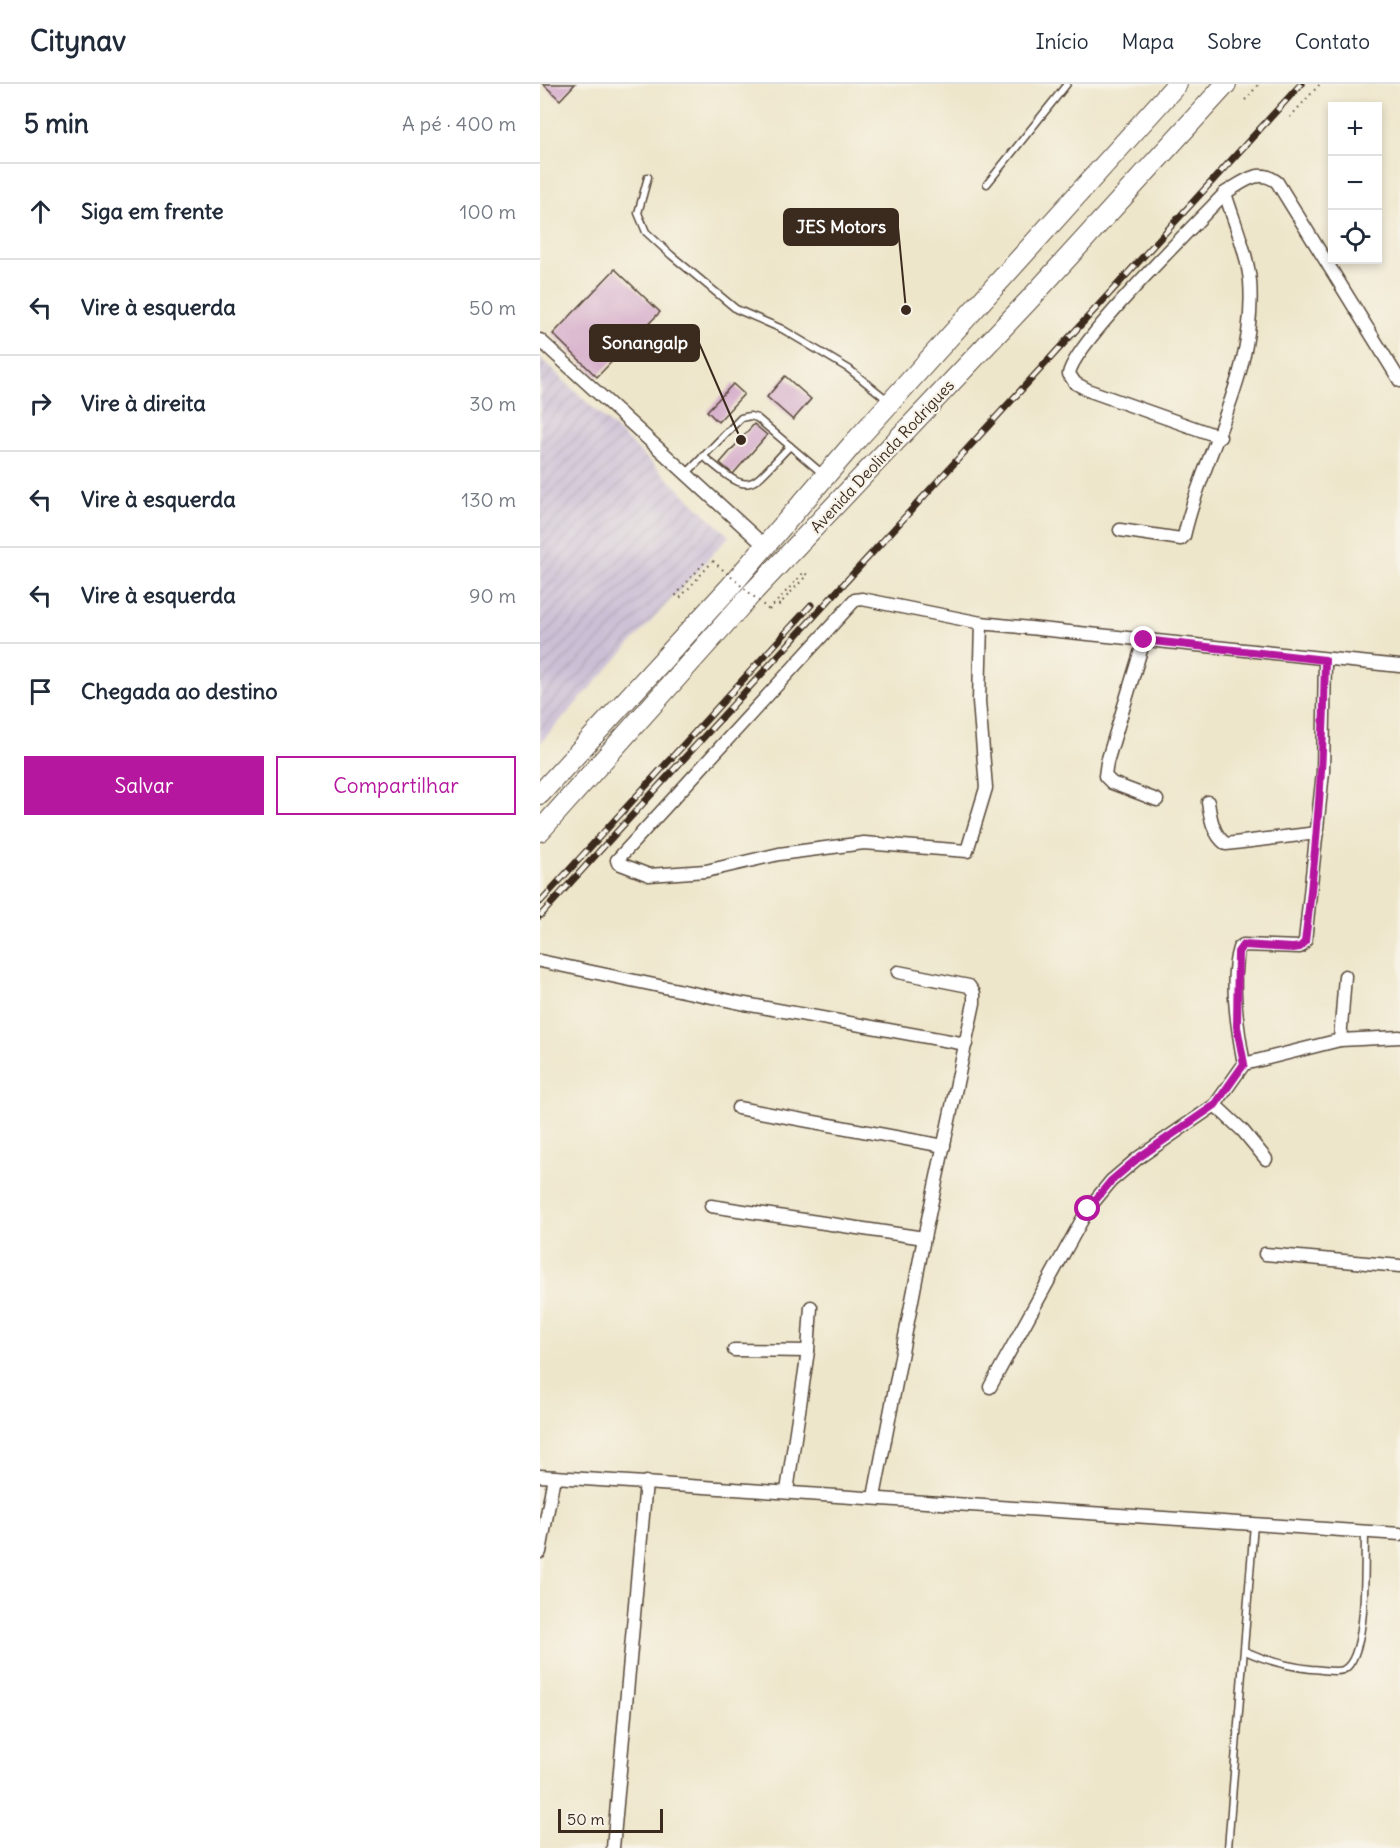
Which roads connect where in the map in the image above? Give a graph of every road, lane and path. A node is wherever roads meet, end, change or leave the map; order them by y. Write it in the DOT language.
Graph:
graph roads {
  1 [pos="1067,84"];
  2 [pos="1177,84"];
  3 [pos="1226,84"];
  4 [pos="1259,84"];
  5 [pos="1320,84"];
  6 [pos="1245,100"];
  7 [pos="1290,117"];
  8 [pos="648,177"];
  9 [pos="987,184"];
  10 [pos="1225,193"];
  11 [pos="540,340"];
  12 [pos="1400,381"];
  13 [pos="891,403"];
  14 [pos="1220,437"];
  15 [pos="790,446"];
  16 [pos="703,456"];
  17 [pos="686,474"];
  18 [pos="825,477"];
  19 [pos="1119,530"];
  20 [pos="766,547"];
  21 [pos="704,563"];
  22 [pos="777,607"];
  23 [pos="981,623"];
  24 [pos="1144,640"];
  25 [pos="1325,660"];
  26 [pos="1400,666"];
  27 [pos="540,794"];
  28 [pos="1157,800"];
  29 [pos="1208,802"];
  30 [pos="540,831"];
  31 [pos="1317,833"];
  32 [pos="540,961"];
  33 [pos="898,972"];
  34 [pos="1345,976"];
  35 [pos="1400,1037"];
  36 [pos="1340,1040"];
  37 [pos="966,1044"];
  38 [pos="1244,1064"];
  39 [pos="1215,1105"];
  40 [pos="738,1108"];
  41 [pos="944,1146"];
  42 [pos="1266,1159"];
  43 [pos="711,1206"];
  44 [pos="924,1238"];
  45 [pos="1265,1254"];
  46 [pos="1400,1266"];
  47 [pos="811,1307"];
  48 [pos="734,1350"];
  49 [pos="808,1351"];
  50 [pos="990,1387"];
  51 [pos="540,1476"];
  52 [pos="554,1477"];
  53 [pos="646,1482"];
  54 [pos="787,1491"];
  55 [pos="874,1497"];
  56 [pos="1254,1524"];
  57 [pos="1365,1532"];
  58 [pos="1400,1534"];
  59 [pos="540,1552"];
  60 [pos="1245,1651"];
  61 [pos="613,1848"];
  62 [pos="1228,1848"];
  1 -- 9 [label="lane"];
  2 -- 13 [label="highway, Avenida Deolinda Rodrigues"];
  3 -- 30 [label="highway, Avenida Deolinda Rodrigues"];
  4 -- 6 [label="path"];
  5 -- 7 [label="path"];
  8 -- 13 [label="lane"];
  10 -- 12 [label="street"];
  10 -- 14 [label="street"];
  10 -- 14 [label="street"];
  11 -- 17 [label="street"];
  13 -- 18 [label="highway, Avenida Deolinda Rodrigues"];
  14 -- 19 [label="street"];
  15 -- 16 [label="lane"];
  15 -- 16 [label="lane"];
  15 -- 18 [label="lane"];
  16 -- 17 [label="lane"];
  17 -- 20 [label="street"];
  18 -- 20 [label="highway, Avenida Deolinda Rodrigues"];
  20 -- 27 [label="highway, Avenida Deolinda Rodrigues"];
  21 -- 22 [label="path, bridge"];
  23 -- 23 [label="street"];
  23 -- 24 [label="street"];
  24 -- 25 [label="street"];
  24 -- 28 [label="street"];
  25 -- 26 [label="street"];
  25 -- 31 [label="street"];
  29 -- 31 [label="street"];
  31 -- 38 [label="street"];
  32 -- 37 [label="street"];
  33 -- 37 [label="street"];
  34 -- 36 [label="street"];
  35 -- 36 [label="street"];
  36 -- 38 [label="street"];
  37 -- 41 [label="street"];
  38 -- 39 [label="street"];
  39 -- 42 [label="street"];
  39 -- 50 [label="street"];
  40 -- 41 [label="street"];
  41 -- 44 [label="street"];
  43 -- 44 [label="street"];
  44 -- 55 [label="street"];
  45 -- 46 [label="street"];
  47 -- 49 [label="street"];
  48 -- 49 [label="street"];
  49 -- 54 [label="street"];
  51 -- 52 [label="street"];
  52 -- 53 [label="street"];
  52 -- 59 [label="street"];
  53 -- 54 [label="street"];
  53 -- 61 [label="street"];
  54 -- 55 [label="street"];
  55 -- 56 [label="street"];
  56 -- 57 [label="street"];
  56 -- 60 [label="lane"];
  57 -- 58 [label="street"];
  57 -- 60 [label="lane"];
  60 -- 62 [label="lane"];
}
